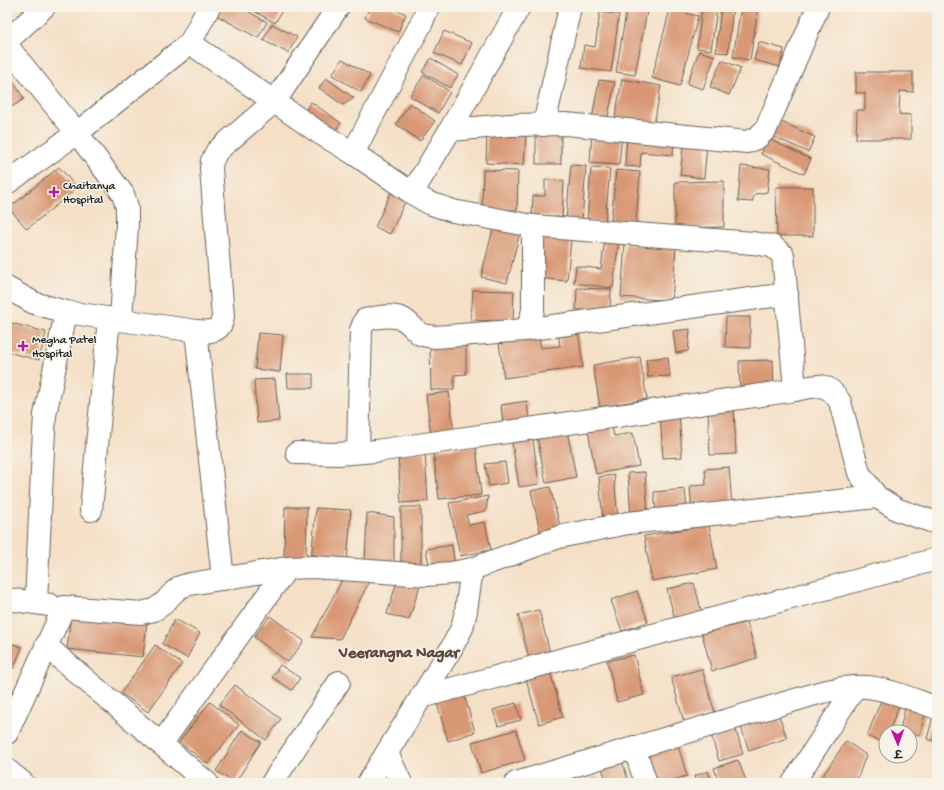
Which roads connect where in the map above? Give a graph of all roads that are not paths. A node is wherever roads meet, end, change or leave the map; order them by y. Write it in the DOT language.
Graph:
graph roads {
  1 [pos="44,7"];
  2 [pos="210,7"];
  3 [pos="338,7"];
  4 [pos="428,7"];
  5 [pos="519,7"];
  6 [pos="570,7"];
  7 [pos="818,7"];
  8 [pos="7,41"];
  9 [pos="190,43"];
  10 [pos="7,46"];
  11 [pos="275,101"];
  12 [pos="544,124"];
  13 [pos="450,130"];
  14 [pos="78,133"];
  15 [pos="353,152"];
  16 [pos="7,183"];
  17 [pos="412,193"];
  18 [pos="533,226"];
  19 [pos="7,288"];
  20 [pos="787,294"];
  21 [pos="66,312"];
  22 [pos="115,319"];
  23 [pos="524,330"];
  24 [pos="196,331"];
  25 [pos="795,390"];
  26 [pos="358,452"];
  27 [pos="297,453"];
  28 [pos="877,497"];
  29 [pos="91,510"];
  30 [pos="937,523"];
  31 [pos="937,559"];
  32 [pos="287,568"];
  33 [pos="472,569"];
  34 [pos="223,579"];
  35 [pos="7,599"];
  36 [pos="36,604"];
  37 [pos="64,607"];
  38 [pos="46,646"];
  39 [pos="339,682"];
  40 [pos="854,687"];
  41 [pos="421,697"];
  42 [pos="937,708"];
  43 [pos="7,733"];
  44 [pos="161,744"];
  45 [pos="634,747"];
  46 [pos="387,753"];
  47 [pos="7,770"];
  48 [pos="23,783"];
  49 [pos="207,783"];
  50 [pos="272,783"];
  51 [pos="368,783"];
  52 [pos="401,783"];
  53 [pos="516,783"];
  54 [pos="646,783"];
  55 [pos="793,783"];
  1 -- 8 [label="street"];
  2 -- 9 [label="street"];
  3 -- 11 [label="street"];
  4 -- 15 [label="street"];
  5 -- 13 [label="street"];
  6 -- 12 [label="street"];
  7 -- 12 [label="street"];
  9 -- 11 [label="street"];
  9 -- 14 [label="street"];
  10 -- 14 [label="street"];
  11 -- 15 [label="street"];
  11 -- 24 [label="street"];
  12 -- 13 [label="street"];
  13 -- 17 [label="street"];
  14 -- 16 [label="street"];
  14 -- 22 [label="street"];
  15 -- 17 [label="street"];
  17 -- 18 [label="street"];
  18 -- 20 [label="street"];
  18 -- 23 [label="street"];
  19 -- 21 [label="street"];
  20 -- 23 [label="street"];
  20 -- 25 [label="street"];
  21 -- 22 [label="street"];
  21 -- 36 [label="street"];
  22 -- 24 [label="street"];
  22 -- 29 [label="street"];
  23 -- 26 [label="street"];
  24 -- 34 [label="street"];
  25 -- 26 [label="street"];
  25 -- 28 [label="street"];
  26 -- 27 [label="street"];
  28 -- 30 [label="street"];
  28 -- 33 [label="street"];
  31 -- 41 [label="street"];
  32 -- 33 [label="street"];
  32 -- 34 [label="street"];
  32 -- 44 [label="street"];
  33 -- 41 [label="street"];
  34 -- 37 [label="street"];
  35 -- 36 [label="street"];
  36 -- 37 [label="street"];
  37 -- 38 [label="street"];
  38 -- 43 [label="street"];
  38 -- 44 [label="street"];
  39 -- 50 [label="street"];
  40 -- 42 [label="street"];
  40 -- 45 [label="street"];
  40 -- 55 [label="street"];
  41 -- 46 [label="street"];
  44 -- 49 [label="street"];
  45 -- 53 [label="street"];
  45 -- 54 [label="street"];
  46 -- 51 [label="street"];
  46 -- 52 [label="street"];
  47 -- 48 [label="street"];
}
